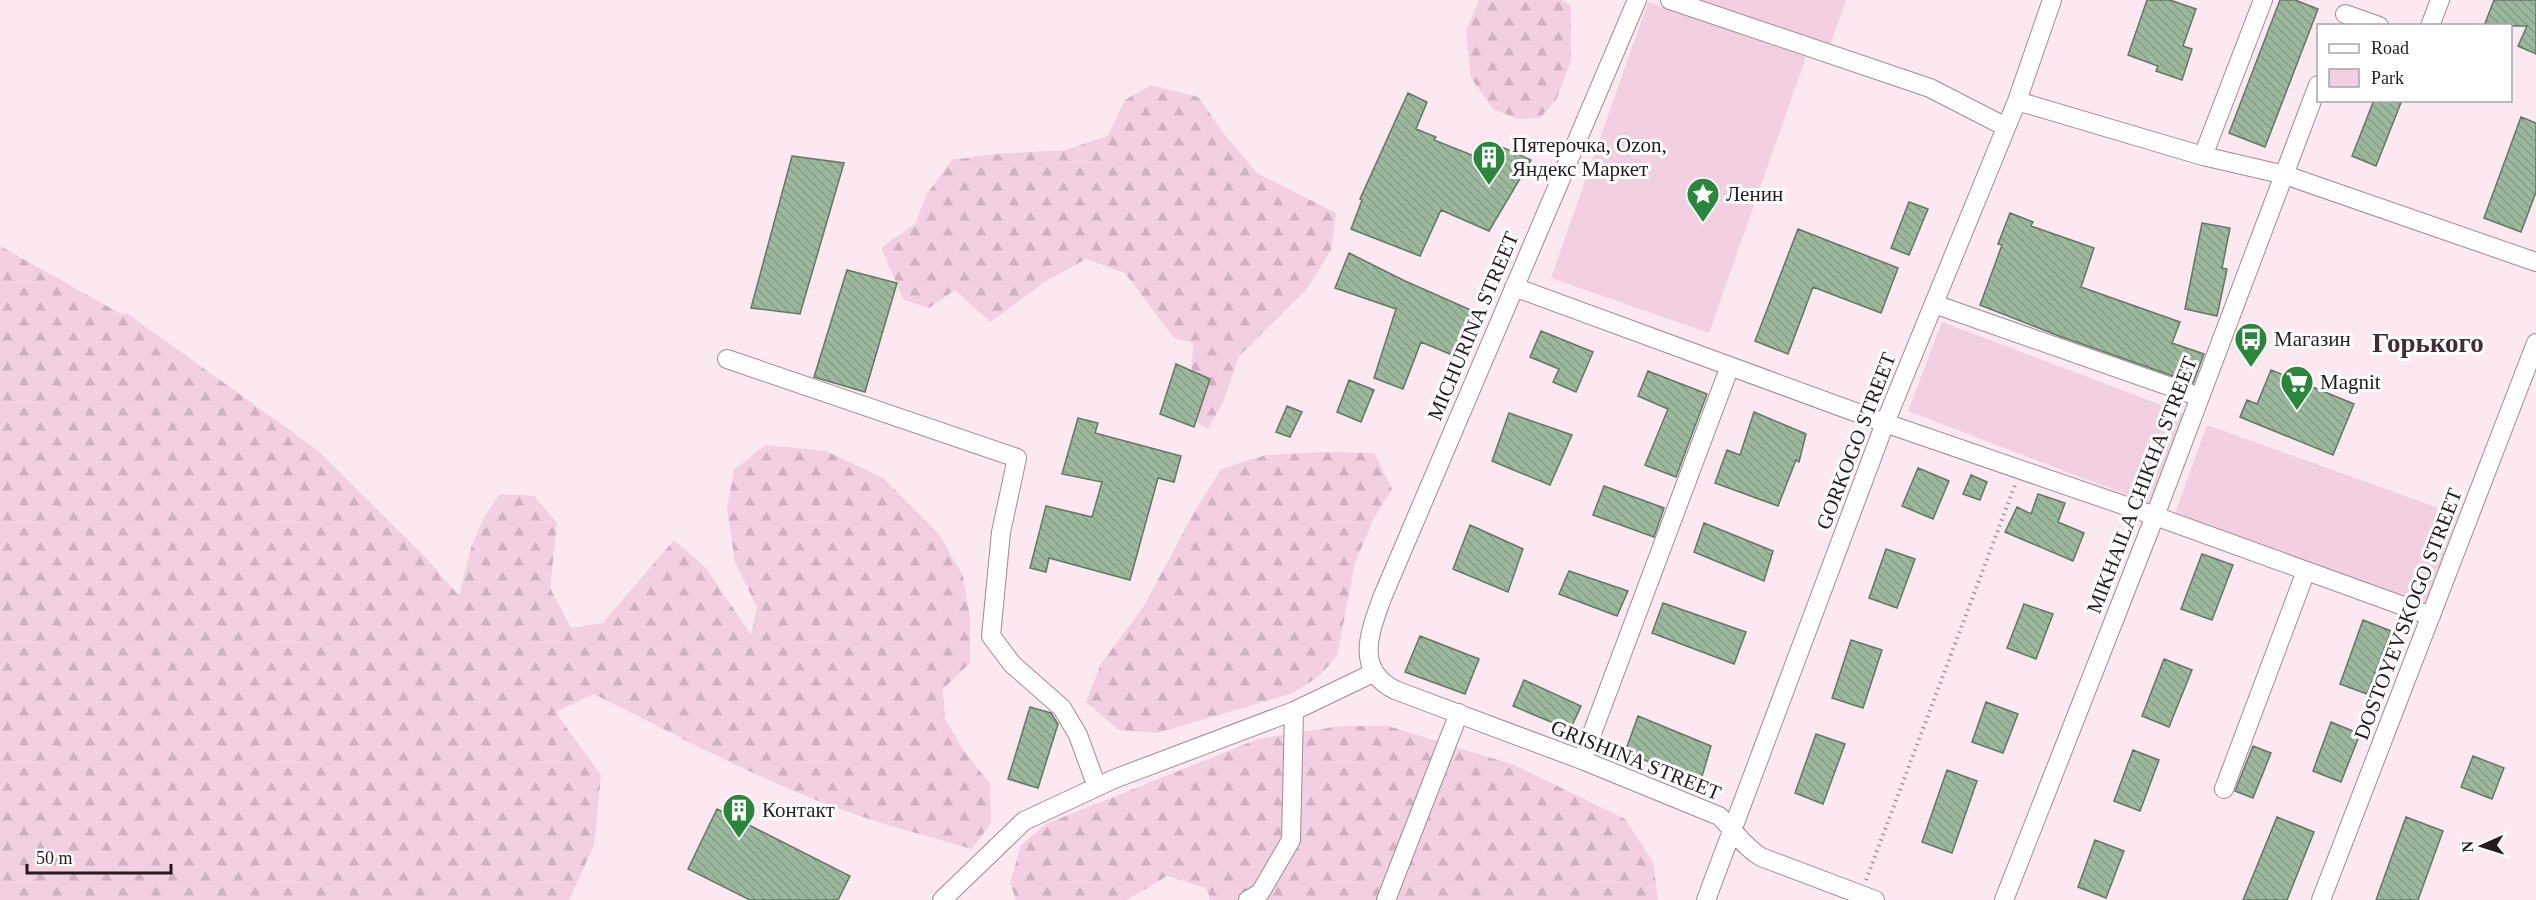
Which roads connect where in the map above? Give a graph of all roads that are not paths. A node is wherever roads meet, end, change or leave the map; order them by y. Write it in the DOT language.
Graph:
graph roads {
  1 [pos="1637,0"];
  2 [pos="1670,0"];
  3 [pos="2052,0"];
  4 [pos="2263,0"];
  5 [pos="2440,0"];
  6 [pos="2346,13"];
  7 [pos="2374,24"];
  8 [pos="2431,24"];
  9 [pos="2317,90"];
  10 [pos="2017,101"];
  11 [pos="2006,127"];
  12 [pos="2203,156"];
  13 [pos="2284,175"];
  14 [pos="2536,262"];
  15 [pos="1514,287"];
  16 [pos="1934,304"];
  17 [pos="2536,343"];
  18 [pos="727,359"];
  19 [pos="1730,366"];
  20 [pos="2200,397"];
  21 [pos="1885,423"];
  22 [pos="2155,516"];
  23 [pos="2306,570"];
  24 [pos="2431,616"];
  25 [pos="1373,673"];
  26 [pos="1294,711"];
  27 [pos="1459,713"];
  28 [pos="1582,760"];
  29 [pos="1097,787"];
  30 [pos="2224,789"];
  31 [pos="1733,829"];
  32 [pos="1867,897"];
  33 [pos="942,900"];
  34 [pos="1248,900"];
  35 [pos="1386,900"];
  36 [pos="1706,900"];
  37 [pos="2004,900"];
  38 [pos="2321,900"];
  1 -- 15 [label="street, MICHURINA STREET"];
  2 -- 11 [label="street"];
  3 -- 10 [label="street, GORKOGO STREET"];
  4 -- 12 [label="street"];
  5 -- 8 [label="street"];
  6 -- 7 [label="street"];
  9 -- 13 [label="street, MIKHAILA CHIKHA STREET"];
  10 -- 11 [label="street, GORKOGO STREET"];
  10 -- 12 [label="street"];
  11 -- 16 [label="street, GORKOGO STREET"];
  12 -- 13 [label="street"];
  13 -- 14 [label="street"];
  13 -- 20 [label="street, MIKHAILA CHIKHA STREET"];
  15 -- 19 [label="street"];
  15 -- 25 [label="street, MICHURINA STREET"];
  16 -- 20 [label="street"];
  16 -- 21 [label="street, GORKOGO STREET"];
  17 -- 24 [label="street, DOSTOYEVSKOGO STREET"];
  18 -- 29 [label="street"];
  19 -- 21 [label="street"];
  19 -- 28 [label="street"];
  20 -- 22 [label="street, MIKHAILA CHIKHA STREET"];
  21 -- 22 [label="street"];
  21 -- 31 [label="street, GORKOGO STREET"];
  22 -- 23 [label="street"];
  22 -- 37 [label="street, MIKHAILA CHIKHA STREET"];
  23 -- 24 [label="street"];
  23 -- 30 [label="street"];
  24 -- 38 [label="street, DOSTOYEVSKOGO STREET"];
  25 -- 26 [label="street"];
  25 -- 27 [label="street, GRISHINA STREET"];
  26 -- 29 [label="street"];
  26 -- 34 [label="street"];
  27 -- 28 [label="street, GRISHINA STREET"];
  27 -- 35 [label="street"];
  28 -- 31 [label="street, GRISHINA STREET"];
  29 -- 33 [label="street"];
  31 -- 32 [label="street, GRISHINA STREET"];
  31 -- 36 [label="street, GORKOGO STREET"];
}
